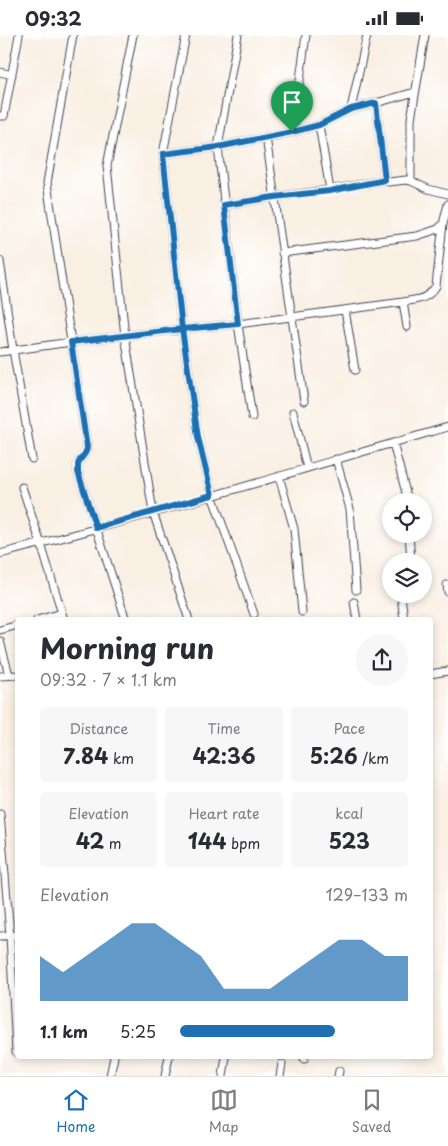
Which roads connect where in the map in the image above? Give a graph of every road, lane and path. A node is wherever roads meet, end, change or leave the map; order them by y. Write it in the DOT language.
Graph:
graph roads {
  1 [pos="19,35"];
  2 [pos="73,35"];
  3 [pos="133,35"];
  4 [pos="186,35"];
  5 [pos="238,35"];
  6 [pos="306,35"];
  7 [pos="367,35"];
  8 [pos="425,35"];
  9 [pos="0,73"];
  10 [pos="12,75"];
  11 [pos="415,92"];
  12 [pos="376,103"];
  13 [pos="351,109"];
  14 [pos="0,116"];
  15 [pos="319,125"];
  16 [pos="292,132"];
  17 [pos="266,137"];
  18 [pos="218,147"];
  19 [pos="163,154"];
  20 [pos="385,180"];
  21 [pos="411,181"];
  22 [pos="330,191"];
  23 [pos="448,194"];
  24 [pos="274,197"];
  25 [pos="448,204"];
  26 [pos="224,205"];
  27 [pos="443,224"];
  28 [pos="282,253"];
  29 [pos="0,261"];
  30 [pos="403,302"];
  31 [pos="345,310"];
  32 [pos="291,317"];
  33 [pos="238,324"];
  34 [pos="407,327"];
  35 [pos="182,329"];
  36 [pos="125,336"];
  37 [pos="71,342"];
  38 [pos="13,349"];
  39 [pos="0,352"];
  40 [pos="355,370"];
  41 [pos="304,401"];
  42 [pos="293,412"];
  43 [pos="252,417"];
  44 [pos="448,427"];
  45 [pos="393,443"];
  46 [pos="32,459"];
  47 [pos="336,459"];
  48 [pos="307,468"];
  49 [pos="279,476"];
  50 [pos="22,487"];
  51 [pos="406,493"];
  52 [pos="212,495"];
  53 [pos="153,512"];
  54 [pos="96,528"];
  55 [pos="41,544"];
  56 [pos="0,554"];
  57 [pos="356,590"];
  58 [pos="354,602"];
  59 [pos="402,603"];
  60 [pos="302,612"];
  61 [pos="254,614"];
  62 [pos="63,617"];
  63 [pos="125,617"];
  64 [pos="188,617"];
  65 [pos="356,617"];
  66 [pos="404,617"];
  67 [pos="15,626"];
  68 [pos="0,630"];
  69 [pos="0,641"];
  70 [pos="448,671"];
  71 [pos="433,674"];
  72 [pos="9,675"];
  73 [pos="15,675"];
  74 [pos="0,676"];
  75 [pos="0,815"];
  76 [pos="0,935"];
  77 [pos="14,935"];
  78 [pos="15,994"];
  79 [pos="114,1059"];
  80 [pos="169,1059"];
  81 [pos="226,1059"];
  82 [pos="282,1063"];
  83 [pos="110,1076"];
  84 [pos="165,1076"];
  85 [pos="223,1076"];
  86 [pos="280,1076"];
  1 -- 10 [label="street"];
  2 -- 37 [label="street"];
  3 -- 36 [label="street"];
  4 -- 19 [label="street"];
  5 -- 18 [label="street"];
  6 -- 16 [label="street"];
  7 -- 13 [label="street"];
  8 -- 11 [label="street"];
  9 -- 10 [label="street"];
  10 -- 14 [label="street"];
  11 -- 12 [label="street"];
  11 -- 21 [label="street"];
  12 -- 13 [label="street"];
  12 -- 20 [label="street"];
  13 -- 15 [label="street"];
  15 -- 16 [label="street"];
  15 -- 22 [label="street"];
  16 -- 17 [label="street"];
  17 -- 18 [label="street"];
  17 -- 24 [label="street"];
  18 -- 19 [label="street"];
  18 -- 26 [label="street"];
  19 -- 35 [label="street"];
  20 -- 21 [label="street"];
  20 -- 22 [label="street"];
  21 -- 23 [label="street"];
  22 -- 24 [label="street"];
  24 -- 26 [label="street"];
  24 -- 28 [label="street"];
  25 -- 27 [label="street"];
  26 -- 33 [label="street"];
  27 -- 28 [label="street"];
  27 -- 30 [label="street"];
  28 -- 32 [label="street"];
  29 -- 38 [label="street"];
  30 -- 31 [label="street"];
  30 -- 34 [label="street"];
  31 -- 32 [label="street"];
  31 -- 40 [label="street"];
  32 -- 33 [label="street"];
  32 -- 41 [label="street"];
  33 -- 35 [label="street"];
  33 -- 43 [label="street"];
  35 -- 36 [label="street"];
  35 -- 52 [label="street"];
  36 -- 37 [label="street"];
  36 -- 53 [label="street"];
  37 -- 38 [label="street"];
  37 -- 54 [label="street"];
  38 -- 39 [label="street"];
  38 -- 46 [label="street"];
  42 -- 48 [label="street"];
  44 -- 45 [label="street"];
  45 -- 47 [label="street"];
  45 -- 51 [label="street"];
  47 -- 48 [label="street"];
  47 -- 57 [label="street"];
  48 -- 49 [label="street"];
  49 -- 52 [label="street"];
  49 -- 60 [label="street"];
  50 -- 55 [label="street"];
  52 -- 53 [label="street"];
  52 -- 61 [label="street"];
  53 -- 54 [label="street"];
  53 -- 64 [label="street"];
  54 -- 55 [label="street"];
  54 -- 63 [label="street"];
  55 -- 56 [label="street"];
  55 -- 62 [label="street"];
  58 -- 65 [label="street"];
  59 -- 66 [label="street"];
  67 -- 68 [label="street"];
  69 -- 72 [label="street"];
  70 -- 71 [label="street"];
  72 -- 73 [label="street"];
  72 -- 74 [label="street"];
  75 -- 77 [label="street"];
  76 -- 77 [label="street"];
  77 -- 78 [label="street"];
  79 -- 83 [label="street"];
  80 -- 84 [label="street"];
  81 -- 85 [label="street"];
  82 -- 86 [label="street"];
}
